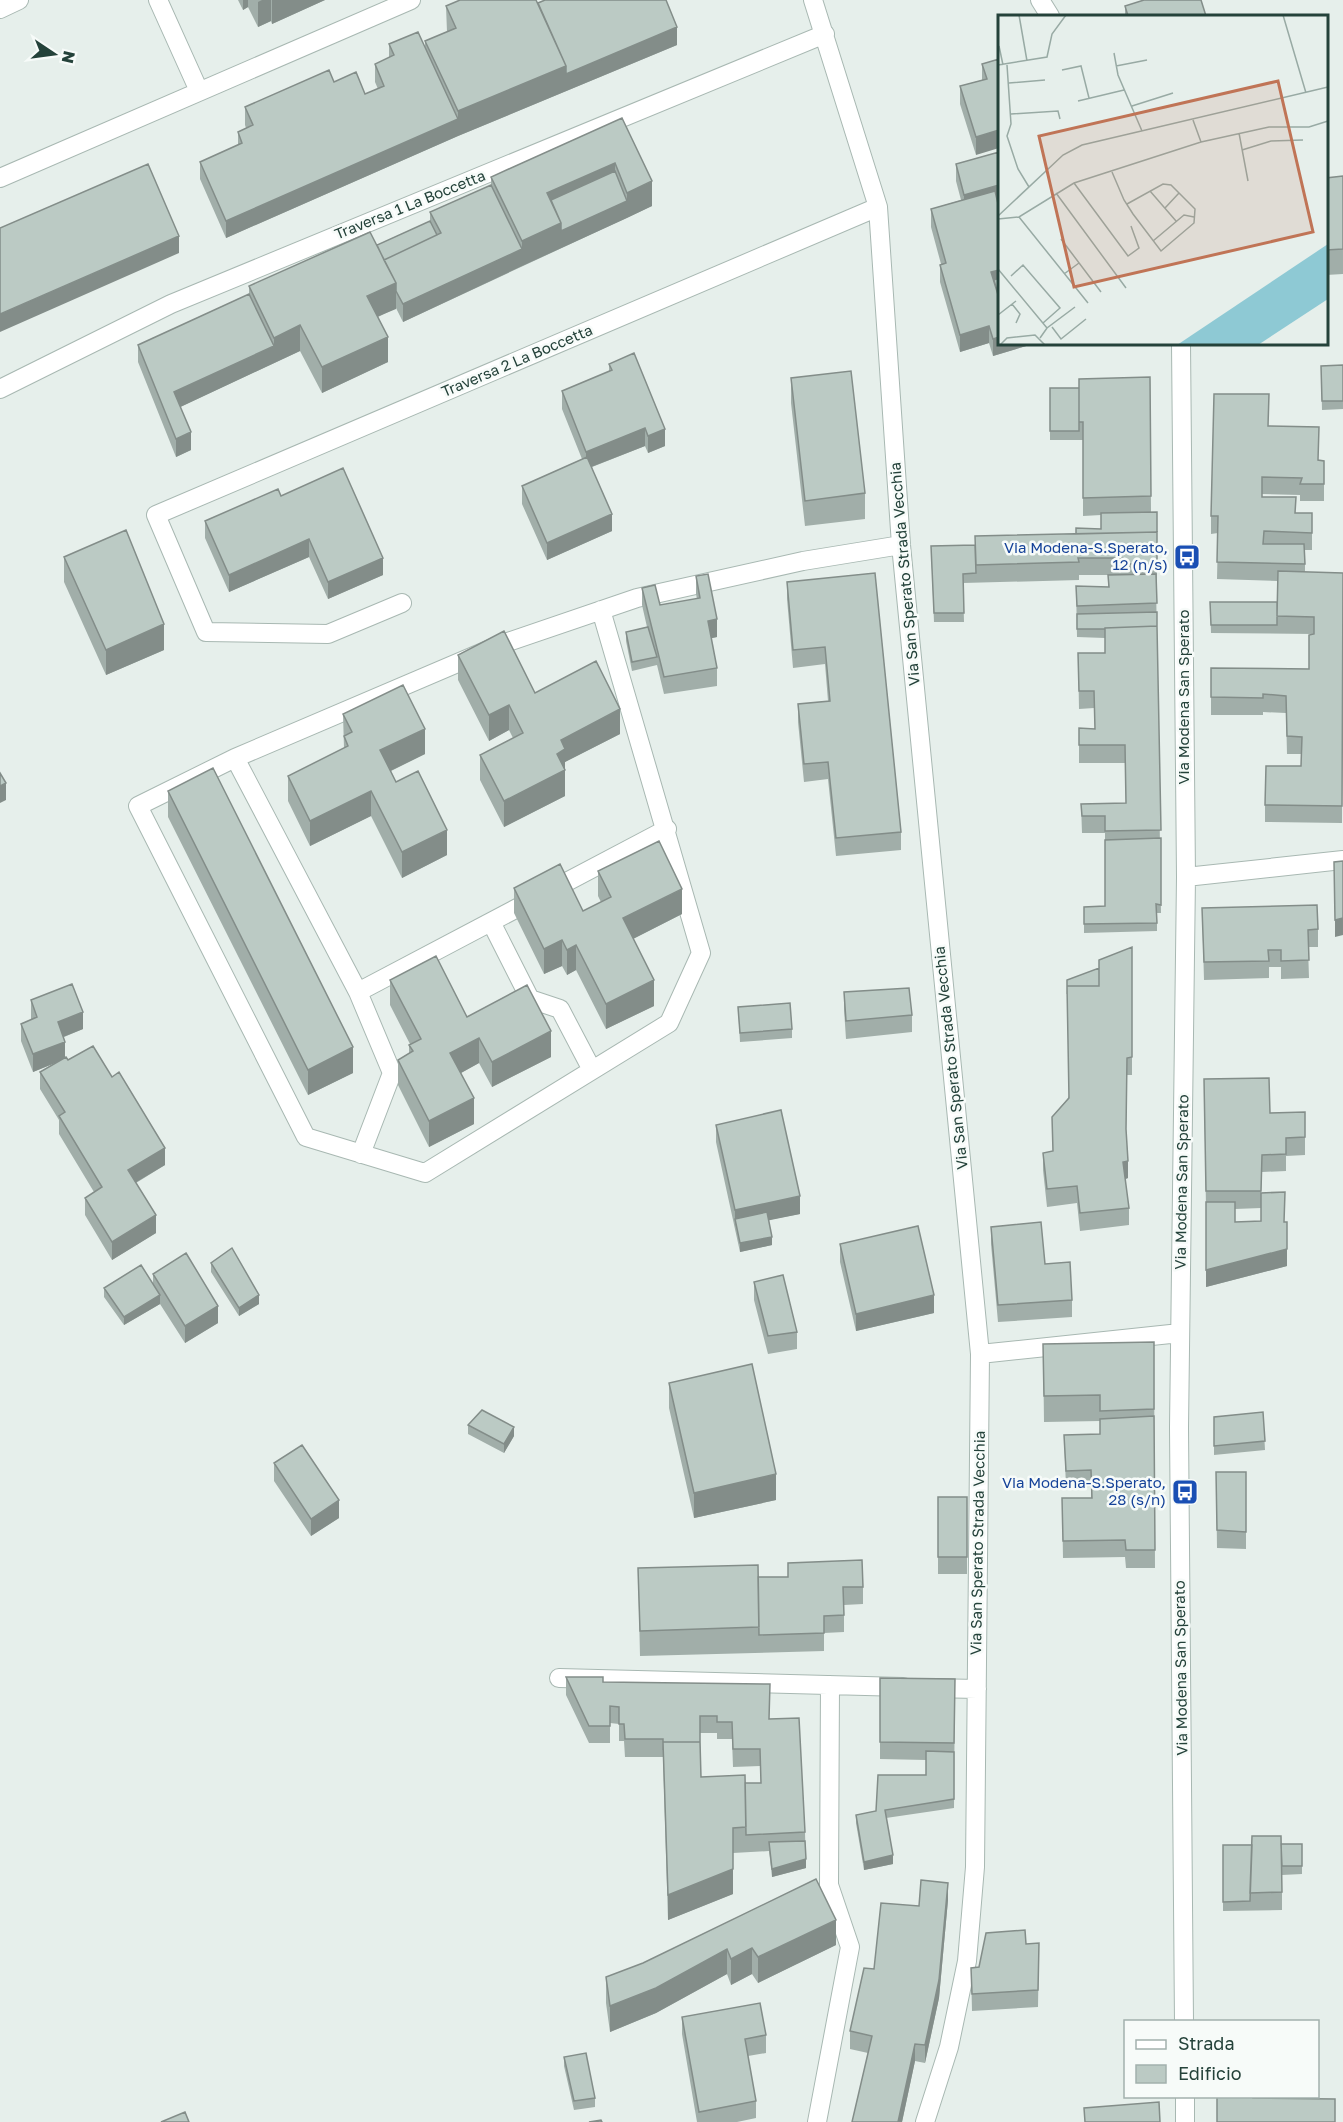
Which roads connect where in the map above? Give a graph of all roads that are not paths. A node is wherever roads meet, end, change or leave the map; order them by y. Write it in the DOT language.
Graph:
graph roads {
  1 [pos="19,0"];
  2 [pos="158,0"];
  3 [pos="411,0"];
  4 [pos="813,0"];
  5 [pos="1040,0"];
  6 [pos="0,9"];
  7 [pos="1049,15"];
  8 [pos="825,34"];
  9 [pos="198,91"];
  10 [pos="0,178"];
  11 [pos="878,207"];
  12 [pos="1181,345"];
  13 [pos="0,389"];
  14 [pos="901,544"];
  15 [pos="402,603"];
  16 [pos="601,610"];
  17 [pos="235,758"];
  18 [pos="667,829"];
  19 [pos="1343,860"];
  20 [pos="1186,877"];
  21 [pos="491,922"];
  22 [pos="358,992"];
  23 [pos="592,1070"];
  24 [pos="361,1154"];
  25 [pos="1180,1333"];
  26 [pos="980,1354"];
  27 [pos="559,1678"];
  28 [pos="830,1685"];
  29 [pos="976,1689"];
  30 [pos="1184,2020"];
  31 [pos="1185,2098"];
  32 [pos="817,2122"];
  33 [pos="925,2122"];
  34 [pos="1185,2122"];
  1 -- 6 [label="street"];
  2 -- 9 [label="street"];
  3 -- 9 [label="street"];
  4 -- 8 [label="street, Via San Sperato Strada Vecchia"];
  5 -- 7 [label="street"];
  8 -- 11 [label="street, Via San Sperato Strada Vecchia"];
  8 -- 13 [label="street, Traversa 1 La Boccetta"];
  9 -- 10 [label="street"];
  11 -- 14 [label="street, Via San Sperato Strada Vecchia"];
  11 -- 15 [label="street, Traversa 2 La Boccetta"];
  12 -- 20 [label="street, Via Modena San Sperato"];
  14 -- 16 [label="street"];
  14 -- 26 [label="street, Via San Sperato Strada Vecchia"];
  16 -- 17 [label="street"];
  16 -- 18 [label="street"];
  17 -- 22 [label="street"];
  17 -- 24 [label="street"];
  18 -- 21 [label="street"];
  18 -- 23 [label="street"];
  19 -- 20 [label="street"];
  20 -- 25 [label="street, Via Modena San Sperato"];
  21 -- 22 [label="street"];
  21 -- 23 [label="street"];
  22 -- 24 [label="street"];
  23 -- 24 [label="street"];
  25 -- 26 [label="street"];
  25 -- 30 [label="street, Via Modena San Sperato"];
  26 -- 29 [label="street, Via San Sperato Strada Vecchia"];
  27 -- 28 [label="street"];
  28 -- 29 [label="street"];
  28 -- 32 [label="street"];
  29 -- 33 [label="street, Via San Sperato Strada Vecchia"];
  31 -- 34 [label="street"];
}
